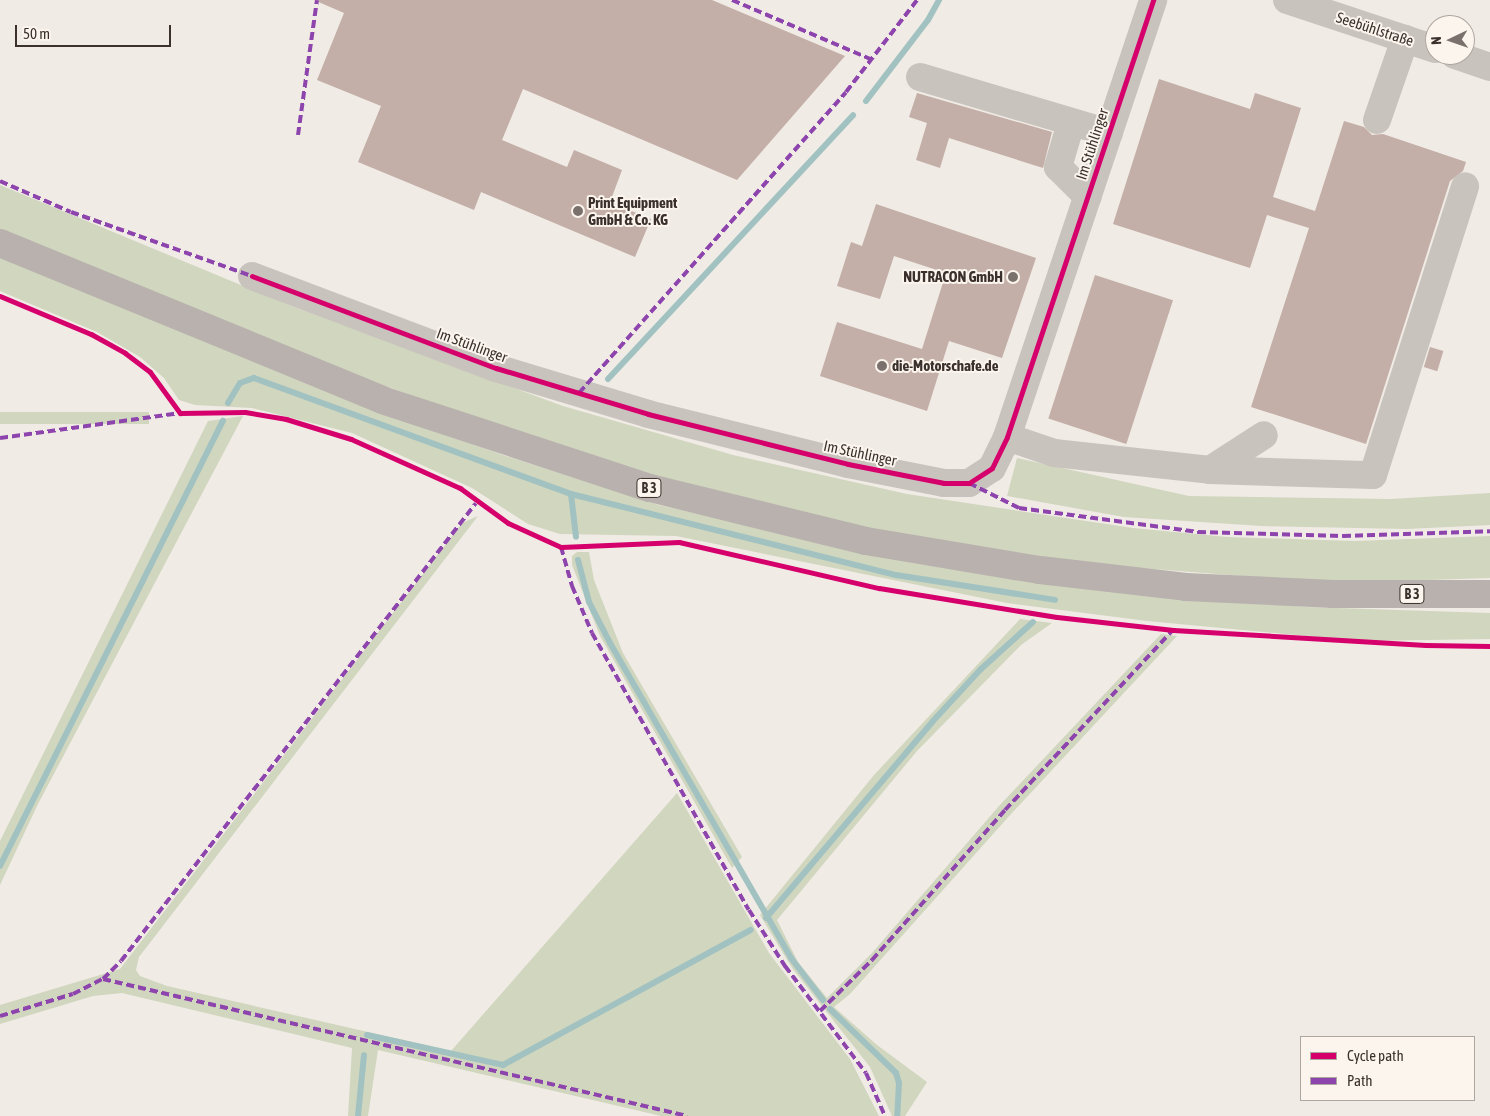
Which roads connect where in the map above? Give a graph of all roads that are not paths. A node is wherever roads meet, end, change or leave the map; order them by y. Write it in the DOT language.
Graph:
graph roads {
  1 [pos="1153,0"];
  2 [pos="1288,0"];
  3 [pos="1405,39"];
  4 [pos="1425,45"];
  5 [pos="1475,61"];
  6 [pos="1490,66"];
  7 [pos="920,77"];
  8 [pos="1377,120"];
  9 [pos="1071,123"];
  10 [pos="1109,133"];
  11 [pos="1465,186"];
  12 [pos="1088,197"];
  13 [pos="0,243"];
  14 [pos="252,276"];
  15 [pos="1264,435"];
  16 [pos="1007,437"];
  17 [pos="1210,470"];
  18 [pos="1490,594"];
  1 -- 10 [label="street, Im Stühlinger"];
  2 -- 3 [label="street, Seebühlstraße"];
  3 -- 4 [label="street, Seebühlstraße"];
  3 -- 8 [label="street"];
  5 -- 6 [label="street"];
  7 -- 9 [label="street"];
  9 -- 10 [label="street"];
  9 -- 12 [label="street"];
  10 -- 12 [label="street, Im Stühlinger"];
  11 -- 17 [label="street"];
  12 -- 16 [label="street, Im Stühlinger"];
  13 -- 18 [label="main road, B 3"];
  14 -- 16 [label="street, Im Stühlinger"];
  15 -- 17 [label="street"];
  16 -- 17 [label="street"];
}
